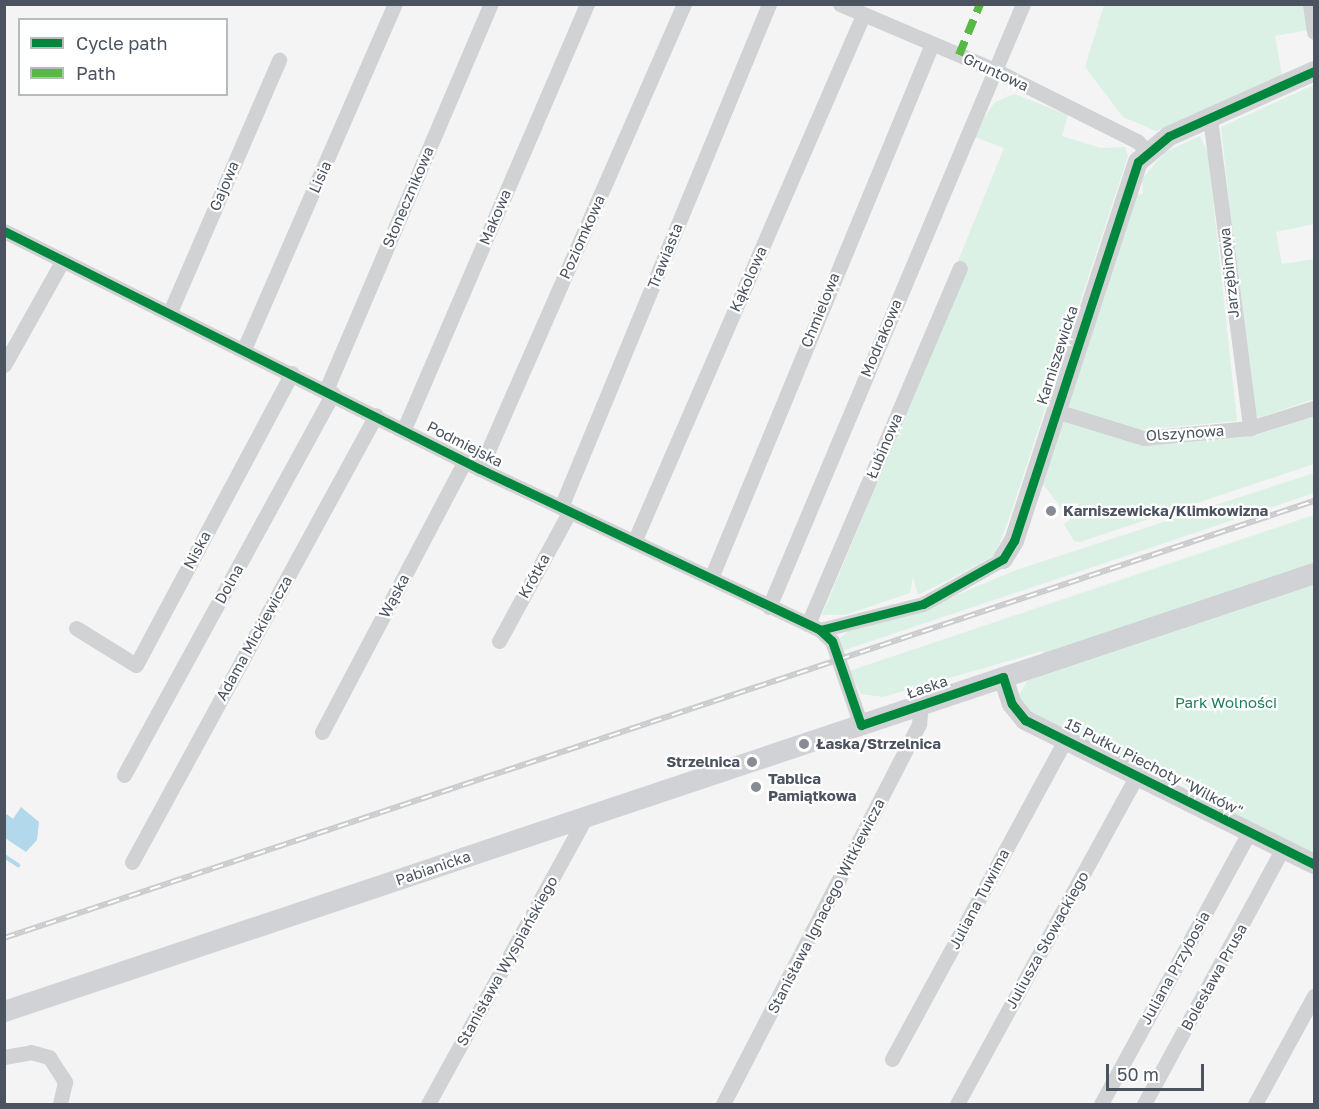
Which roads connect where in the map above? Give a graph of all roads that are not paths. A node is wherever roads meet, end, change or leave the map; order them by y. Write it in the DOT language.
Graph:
graph roads {
  1 [pos="395,4"];
  2 [pos="491,4"];
  3 [pos="587,4"];
  4 [pos="684,4"];
  5 [pos="769,4"];
  6 [pos="840,4"];
  7 [pos="1023,4"];
  8 [pos="1310,4"];
  9 [pos="863,15"];
  10 [pos="1314,32"];
  11 [pos="932,44"];
  12 [pos="279,60"];
  13 [pos="994,70"];
  14 [pos="1314,71"];
  15 [pos="1210,118"];
  16 [pos="1147,151"];
  17 [pos="4,231"];
  18 [pos="63,260"];
  19 [pos="960,268"];
  20 [pos="170,312"];
  21 [pos="244,348"];
  22 [pos="4,365"];
  23 [pos="292,373"];
  24 [pos="329,392"];
  25 [pos="1314,408"];
  26 [pos="1056,411"];
  27 [pos="376,415"];
  28 [pos="1250,428"];
  29 [pos="404,429"];
  30 [pos="465,461"];
  31 [pos="480,469"];
  32 [pos="566,509"];
  33 [pos="634,542"];
  34 [pos="1003,560"];
  35 [pos="1314,573"];
  36 [pos="711,578"];
  37 [pos="769,607"];
  38 [pos="814,627"];
  39 [pos="76,628"];
  40 [pos="499,641"];
  41 [pos="1003,677"];
  42 [pos="921,705"];
  43 [pos="861,725"];
  44 [pos="322,732"];
  45 [pos="1066,739"];
  46 [pos="124,775"];
  47 [pos="1137,775"];
  48 [pos="586,817"];
  49 [pos="1250,831"];
  50 [pos="1283,849"];
  51 [pos="132,862"];
  52 [pos="1314,864"];
  53 [pos="1314,996"];
  54 [pos="4,1011"];
  55 [pos="4,1057"];
  56 [pos="892,1059"];
  57 [pos="60,1104"];
  58 [pos="428,1104"];
  59 [pos="723,1104"];
  60 [pos="957,1104"];
  61 [pos="1101,1104"];
  62 [pos="1144,1104"];
  63 [pos="1255,1104"];
  1 -- 21 [label="street, Lisia"];
  2 -- 24 [label="street, Słonecznikowa"];
  3 -- 29 [label="street, Makowa"];
  4 -- 31 [label="street, Poziomkowa"];
  5 -- 32 [label="street, Trawiasta"];
  6 -- 9 [label="street, Gruntowa"];
  7 -- 13 [label="street, Modrakowa"];
  8 -- 10 [label="street"];
  9 -- 11 [label="street, Gruntowa"];
  9 -- 33 [label="street, Kąkolowa"];
  11 -- 13 [label="street, Gruntowa"];
  11 -- 36 [label="street, Chmielowa"];
  12 -- 20 [label="street, Gajowa"];
  13 -- 16 [label="street, Gruntowa"];
  13 -- 37 [label="street, Modrakowa"];
  14 -- 15 [label="street"];
  15 -- 16 [label="street"];
  15 -- 28 [label="street, Jarzębinowa"];
  16 -- 26 [label="street, Karniszewicka"];
  17 -- 18 [label="street, Podmiejska"];
  18 -- 20 [label="street, Podmiejska"];
  18 -- 22 [label="street"];
  19 -- 38 [label="street, Łubinowa"];
  20 -- 21 [label="street, Podmiejska"];
  21 -- 23 [label="street, Podmiejska"];
  23 -- 24 [label="street, Podmiejska"];
  23 -- 39 [label="street, Niska"];
  24 -- 27 [label="street, Podmiejska"];
  24 -- 46 [label="street, Dolna"];
  25 -- 28 [label="street, Olszynowa"];
  26 -- 28 [label="street, Olszynowa"];
  26 -- 34 [label="street, Karniszewicka"];
  27 -- 29 [label="street, Podmiejska"];
  27 -- 51 [label="street, Adama Mickiewicza"];
  29 -- 30 [label="street, Podmiejska"];
  30 -- 31 [label="street, Podmiejska"];
  30 -- 44 [label="street, Wąska"];
  31 -- 32 [label="street, Podmiejska"];
  32 -- 33 [label="street, Podmiejska"];
  32 -- 40 [label="street, Krótka"];
  33 -- 36 [label="street, Podmiejska"];
  34 -- 38 [label="street, Karniszewicka"];
  35 -- 41 [label="main road, Łaska"];
  36 -- 37 [label="street, Podmiejska"];
  37 -- 38 [label="street, Podmiejska"];
  38 -- 43 [label="street"];
  41 -- 42 [label="main road, Łaska"];
  41 -- 45 [label="street, 15 Pułku Piechoty \"Wilków\""];
  42 -- 43 [label="main road, Łaska"];
  42 -- 59 [label="street, Stanisława Ignacego Witkiewicza"];
  43 -- 48 [label="main road, Pabianicka"];
  45 -- 47 [label="street, 15 Pułku Piechoty \"Wilków\""];
  45 -- 56 [label="street, Juliana Tuwima"];
  47 -- 49 [label="street, 15 Pułku Piechoty \"Wilków\""];
  47 -- 60 [label="street, Juliusza Słowackiego"];
  48 -- 54 [label="main road, Pabianicka"];
  48 -- 58 [label="street, Stanisława Wyspiańskiego"];
  49 -- 50 [label="street, 15 Pułku Piechoty \"Wilków\""];
  49 -- 61 [label="street, Juliana Przybosia"];
  50 -- 52 [label="street, 15 Pułku Piechoty \"Wilków\""];
  50 -- 62 [label="street, Bolesława Prusa"];
  53 -- 63 [label="street"];
  55 -- 57 [label="street"];
}
